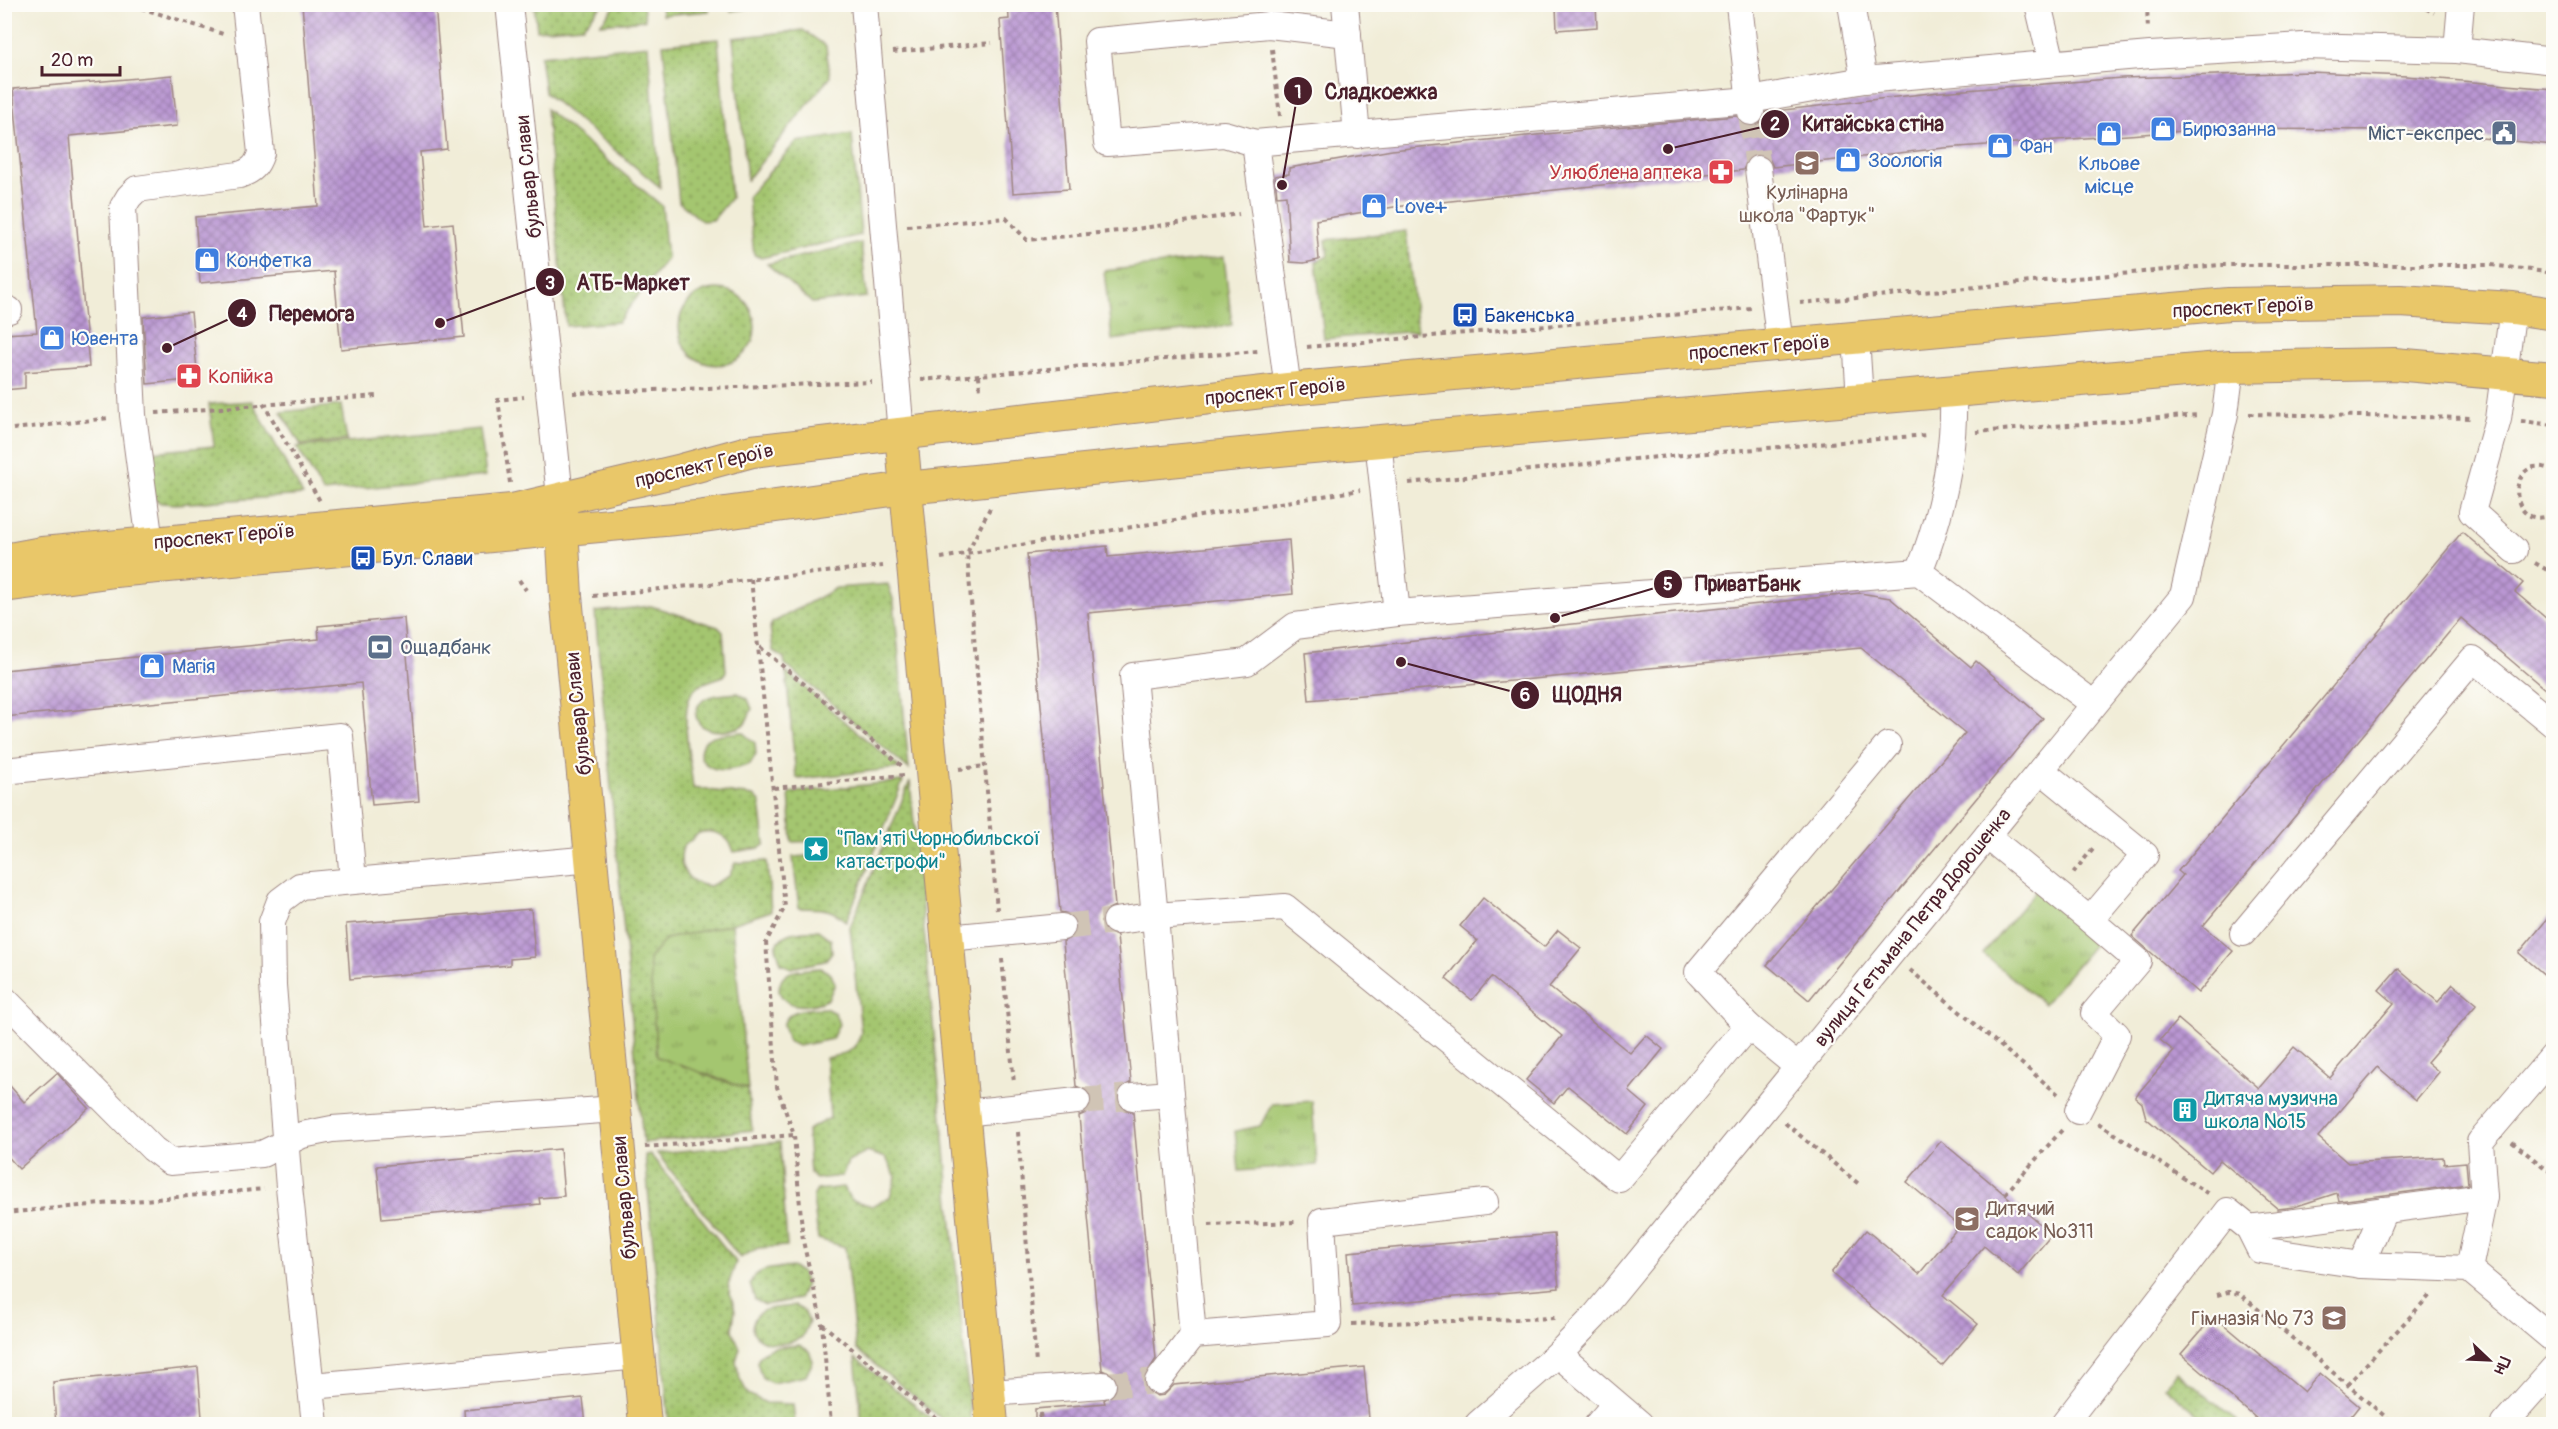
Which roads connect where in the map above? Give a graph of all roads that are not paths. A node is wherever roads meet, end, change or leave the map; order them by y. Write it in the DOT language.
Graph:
graph roads {
  1 [pos="245,4"];
  2 [pos="509,4"];
  3 [pos="864,4"];
  4 [pos="1346,4"];
  5 [pos="1739,4"];
  6 [pos="1851,4"];
  7 [pos="2038,4"];
  8 [pos="2462,4"];
  9 [pos="1348,34"];
  10 [pos="2457,50"];
  11 [pos="2553,61"];
  12 [pos="2052,63"];
  13 [pos="1864,80"];
  14 [pos="1750,106"];
  15 [pos="1357,135"];
  16 [pos="1255,143"];
  17 [pos="1758,169"];
  18 [pos="2513,308"];
  19 [pos="2553,314"];
  20 [pos="1856,338"];
  21 [pos="1780,345"];
  22 [pos="2231,367"];
  23 [pos="2505,373"];
  24 [pos="2553,378"];
  25 [pos="1288,389"];
  26 [pos="1953,393"];
  27 [pos="1860,399"];
  28 [pos="901,434"];
  29 [pos="1378,441"];
  30 [pos="906,488"];
  31 [pos="560,497"];
  32 [pos="563,530"];
  33 [pos="150,543"];
  34 [pos="2514,550"];
  35 [pos="4,561"];
  36 [pos="1919,572"];
  37 [pos="4,586"];
  38 [pos="1397,613"];
  39 [pos="2094,705"];
  40 [pos="2553,725"];
  41 [pos="1888,745"];
  42 [pos="2041,770"];
  43 [pos="4,771"];
  44 [pos="1987,836"];
  45 [pos="592,859"];
  46 [pos="353,880"];
  47 [pos="1154,916"];
  48 [pos="2090,920"];
  49 [pos="1116,921"];
  50 [pos="1062,927"];
  51 [pos="2243,933"];
  52 [pos="948,938"];
  53 [pos="4,999"];
  54 [pos="1748,1026"];
  55 [pos="2553,1055"];
  56 [pos="1798,1067"];
  57 [pos="1171,1094"];
  58 [pos="1132,1096"];
  59 [pos="1077,1101"];
  60 [pos="616,1109"];
  61 [pos="2078,1111"];
  62 [pos="964,1113"];
  63 [pos="286,1145"];
  64 [pos="2484,1197"];
  65 [pos="1485,1202"];
  66 [pos="2384,1210"];
  67 [pos="2249,1228"];
  68 [pos="2361,1265"];
  69 [pos="2461,1269"];
  70 [pos="1193,1335"];
  71 [pos="2553,1340"];
  72 [pos="1558,1354"];
  73 [pos="639,1356"];
  74 [pos="2553,1368"];
  75 [pos="1158,1382"];
  76 [pos="1103,1385"];
  77 [pos="312,1386"];
  78 [pos="990,1393"];
  79 [pos="1615,1404"];
  80 [pos="315,1425"];
  81 [pos="645,1425"];
  82 [pos="992,1425"];
  83 [pos="1478,1425"];
  84 [pos="1598,1425"];
  85 [pos="1640,1425"];
  86 [pos="2064,1425"];
  87 [pos="2504,1425"];
  1 -- 33 [label="street"];
  2 -- 31 [label="street, бульвар Слави"];
  3 -- 28 [label="street"];
  4 -- 9 [label="street"];
  5 -- 14 [label="street"];
  6 -- 13 [label="street"];
  7 -- 12 [label="street"];
  8 -- 10 [label="street"];
  9 -- 15 [label="street"];
  9 -- 16 [label="street"];
  10 -- 11 [label="street"];
  10 -- 12 [label="street"];
  12 -- 13 [label="street"];
  13 -- 14 [label="street"];
  14 -- 15 [label="street"];
  15 -- 16 [label="street"];
  16 -- 25 [label="street"];
  17 -- 21 [label="street"];
  18 -- 19 [label="main road, проспект Героїв"];
  18 -- 20 [label="main road, проспект Героїв"];
  18 -- 23 [label="street"];
  20 -- 21 [label="main road, проспект Героїв"];
  20 -- 27 [label="street"];
  21 -- 25 [label="main road, проспект Героїв"];
  22 -- 23 [label="main road, проспект Героїв"];
  22 -- 26 [label="main road, проспект Героїв"];
  22 -- 39 [label="street, вулиця Гетьмана Петра Дорошенка"];
  23 -- 24 [label="main road, проспект Героїв"];
  23 -- 34 [label="street"];
  25 -- 28 [label="main road, проспект Героїв"];
  26 -- 27 [label="main road, проспект Героїв"];
  26 -- 36 [label="street"];
  27 -- 29 [label="main road, проспект Героїв"];
  28 -- 30 [label="main road"];
  28 -- 31 [label="main road, проспект Героїв"];
  29 -- 30 [label="main road, проспект Героїв"];
  29 -- 38 [label="street"];
  30 -- 32 [label="main road, проспект Героїв"];
  30 -- 52 [label="main road"];
  31 -- 32 [label="main road, бульвар Слави"];
  31 -- 33 [label="main road, проспект Героїв"];
  32 -- 37 [label="main road, проспект Героїв"];
  32 -- 45 [label="main road, бульвар Слави"];
  33 -- 35 [label="main road, проспект Героїв"];
  36 -- 38 [label="street"];
  36 -- 39 [label="street"];
  38 -- 47 [label="street"];
  39 -- 42 [label="street, вулиця Гетьмана Петра Дорошенка"];
  40 -- 51 [label="street"];
  41 -- 54 [label="street"];
  42 -- 44 [label="street, вулиця Гетьмана Петра Дорошенка"];
  42 -- 48 [label="street"];
  43 -- 46 [label="street"];
  44 -- 48 [label="street"];
  44 -- 56 [label="street, вулиця Гетьмана Петра Дорошенка"];
  45 -- 46 [label="street"];
  45 -- 60 [label="main road, бульвар Слави"];
  46 -- 63 [label="street"];
  47 -- 49 [label="street"];
  47 -- 54 [label="street"];
  47 -- 57 [label="street"];
  48 -- 61 [label="street"];
  50 -- 52 [label="street"];
  52 -- 62 [label="main road"];
  53 -- 63 [label="street"];
  54 -- 56 [label="street"];
  55 -- 64 [label="street"];
  56 -- 72 [label="street, вулиця Гетьмана Петра Дорошенка"];
  57 -- 58 [label="street"];
  57 -- 70 [label="street"];
  59 -- 62 [label="street"];
  60 -- 63 [label="street"];
  60 -- 73 [label="main road, бульвар Слави"];
  62 -- 78 [label="main road"];
  63 -- 77 [label="street"];
  64 -- 66 [label="street"];
  64 -- 69 [label="street"];
  65 -- 70 [label="street"];
  66 -- 67 [label="street"];
  66 -- 68 [label="street"];
  67 -- 68 [label="street"];
  67 -- 86 [label="street"];
  68 -- 69 [label="street"];
  69 -- 71 [label="street"];
  70 -- 75 [label="street"];
  72 -- 79 [label="street"];
  72 -- 83 [label="street, вулиця Гетьмана Петра Дорошенка"];
  73 -- 77 [label="street"];
  73 -- 81 [label="main road, бульвар Слави"];
  74 -- 87 [label="street"];
  76 -- 78 [label="street"];
  77 -- 80 [label="street"];
  78 -- 82 [label="main road"];
  79 -- 84 [label="street"];
  79 -- 85 [label="street"];
}
